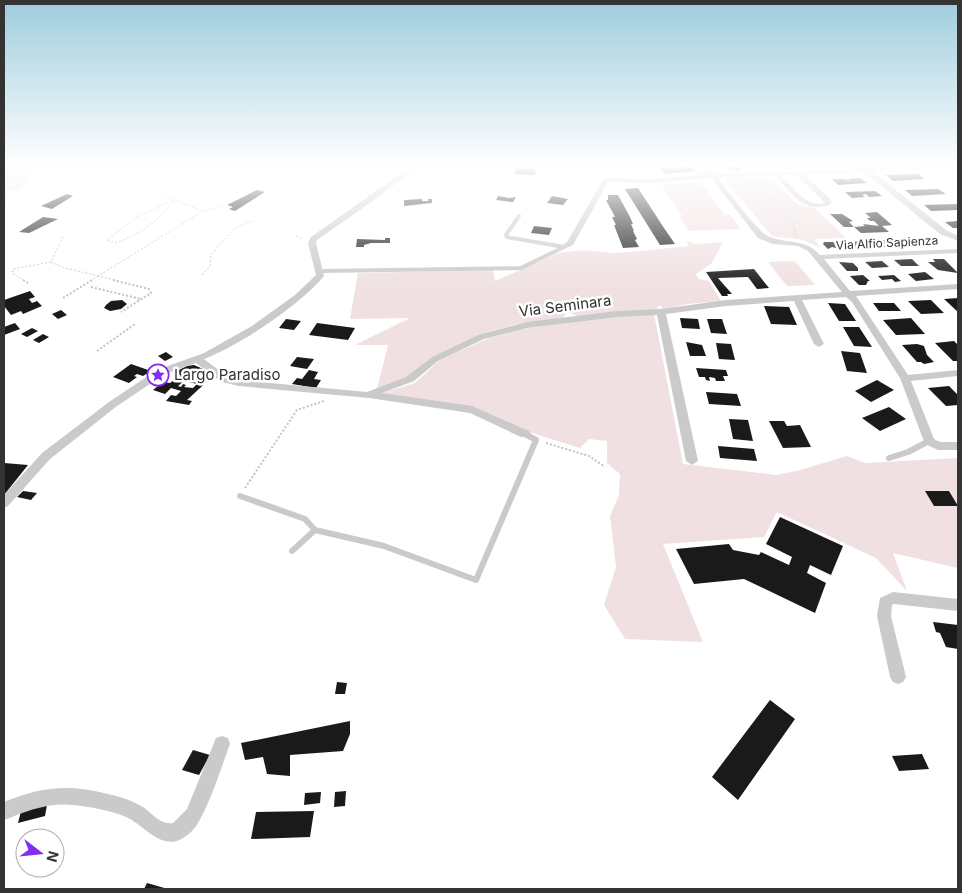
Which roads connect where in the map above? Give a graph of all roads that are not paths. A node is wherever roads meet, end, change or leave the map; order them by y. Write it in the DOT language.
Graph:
graph roads {
  1 [pos="361,207"];
  2 [pos="591,207"];
  3 [pos="738,207"];
  4 [pos="911,207"];
  5 [pos="518,216"];
  6 [pos="958,239"];
  7 [pos="564,247"];
  8 [pos="958,251"];
  9 [pos="818,257"];
  10 [pos="320,272"];
  11 [pos="958,286"];
  12 [pos="848,294"];
  13 [pos="796,298"];
  14 [pos="661,312"];
  15 [pos="819,344"];
  16 [pos="197,359"];
  17 [pos="958,373"];
  18 [pos="905,378"];
  19 [pos="368,395"];
  20 [pos="525,434"];
  21 [pos="928,441"];
  22 [pos="958,446"];
  23 [pos="889,458"];
  24 [pos="692,461"];
  25 [pos="240,496"];
  26 [pos="4,503"];
  27 [pos="315,530"];
  28 [pos="292,551"];
  29 [pos="958,605"];
  30 [pos="898,676"];
  31 [pos="222,744"];
  32 [pos="4,811"];
  1 -- 10 [label="street"];
  2 -- 7 [label="street"];
  3 -- 9 [label="street"];
  4 -- 6 [label="street"];
  5 -- 7 [label="lane"];
  7 -- 10 [label="lane"];
  8 -- 9 [label="street, Via Alfio Sapienza"];
  9 -- 12 [label="street"];
  10 -- 16 [label="street"];
  11 -- 12 [label="street, Via Seminara"];
  12 -- 13 [label="street, Via Seminara"];
  12 -- 18 [label="street"];
  13 -- 14 [label="street, Via Seminara"];
  13 -- 15 [label="street"];
  14 -- 19 [label="street, Via Seminara"];
  14 -- 24 [label="street"];
  16 -- 19 [label="street, Via Seminara"];
  16 -- 26 [label="street"];
  17 -- 18 [label="street"];
  18 -- 21 [label="street"];
  19 -- 20 [label="street"];
  20 -- 27 [label="lane"];
  21 -- 22 [label="street"];
  21 -- 23 [label="lane"];
  25 -- 27 [label="lane"];
  27 -- 28 [label="lane"];
  29 -- 30 [label="street"];
  31 -- 32 [label="street"];
}
